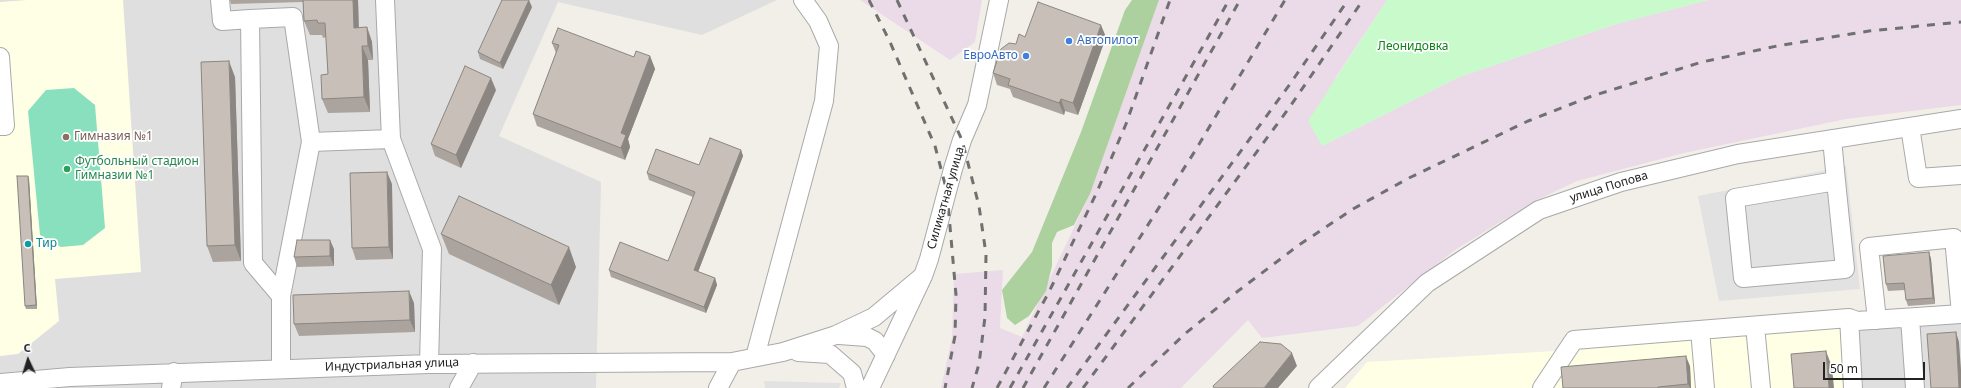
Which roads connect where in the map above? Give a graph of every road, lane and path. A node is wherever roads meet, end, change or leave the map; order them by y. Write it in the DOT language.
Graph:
graph roads {
  1 [pos="220,0"];
  2 [pos="385,0"];
  3 [pos="803,0"];
  4 [pos="999,0"];
  5 [pos="250,19"];
  6 [pos="0,57"];
  7 [pos="1961,119"];
  8 [pos="0,126"];
  9 [pos="1910,127"];
  10 [pos="391,139"];
  11 [pos="1832,139"];
  12 [pos="311,142"];
  13 [pos="1961,175"];
  14 [pos="1836,181"];
  15 [pos="923,276"];
  16 [pos="281,296"];
  17 [pos="1961,314"];
  18 [pos="1849,318"];
  19 [pos="1910,318"];
  20 [pos="1877,320"];
  21 [pos="1755,326"];
  22 [pos="1700,330"];
  23 [pos="836,335"];
  24 [pos="783,352"];
  25 [pos="886,355"];
  26 [pos="755,357"];
  27 [pos="732,362"];
  28 [pos="473,363"];
  29 [pos="429,364"];
  30 [pos="281,369"];
  31 [pos="172,380"];
  32 [pos="0,383"];
  33 [pos="1545,386"];
  34 [pos="459,388"];
  35 [pos="718,388"];
  36 [pos="856,388"];
  37 [pos="870,388"];
  38 [pos="1318,388"];
  39 [pos="1705,388"];
  40 [pos="1760,388"];
  41 [pos="1853,388"];
  42 [pos="1915,388"];
  1 -- 5 [label="street"];
  2 -- 10 [label="street"];
  3 -- 26 [label="street"];
  4 -- 15 [label="street, Силикатная улица"];
  5 -- 12 [label="street"];
  5 -- 16 [label="street"];
  6 -- 8 [label="street"];
  7 -- 9 [label="street, улица Попова"];
  9 -- 11 [label="street, улица Попова"];
  9 -- 13 [label="street"];
  10 -- 12 [label="street"];
  10 -- 29 [label="street"];
  11 -- 14 [label="street"];
  11 -- 38 [label="street, улица Попова"];
  12 -- 16 [label="street"];
  14 -- 14 [label="street"];
  15 -- 23 [label="street, Индустриальная улица"];
  15 -- 25 [label="street, Силикатная улица"];
  16 -- 30 [label="street"];
  17 -- 19 [label="street"];
  17 -- 20 [label="street"];
  18 -- 20 [label="street"];
  18 -- 21 [label="street"];
  18 -- 41 [label="street"];
  19 -- 20 [label="street"];
  19 -- 42 [label="street"];
  21 -- 22 [label="street"];
  21 -- 40 [label="street"];
  22 -- 33 [label="street"];
  22 -- 39 [label="street"];
  23 -- 24 [label="street, Индустриальная улица"];
  23 -- 25 [label="street, Индустриальная улица"];
  24 -- 26 [label="street, Индустриальная улица"];
  24 -- 36 [label="street, Индустриальная улица"];
  25 -- 37 [label="street, Силикатная улица"];
  26 -- 27 [label="street, Индустриальная улица"];
  27 -- 28 [label="street, Индустриальная улица"];
  27 -- 35 [label="street"];
  28 -- 29 [label="street, Индустриальная улица"];
  28 -- 34 [label="street"];
  29 -- 30 [label="street, Индустриальная улица"];
  30 -- 31 [label="street, Индустриальная улица"];
  31 -- 32 [label="street, Индустриальная улица"];
}
